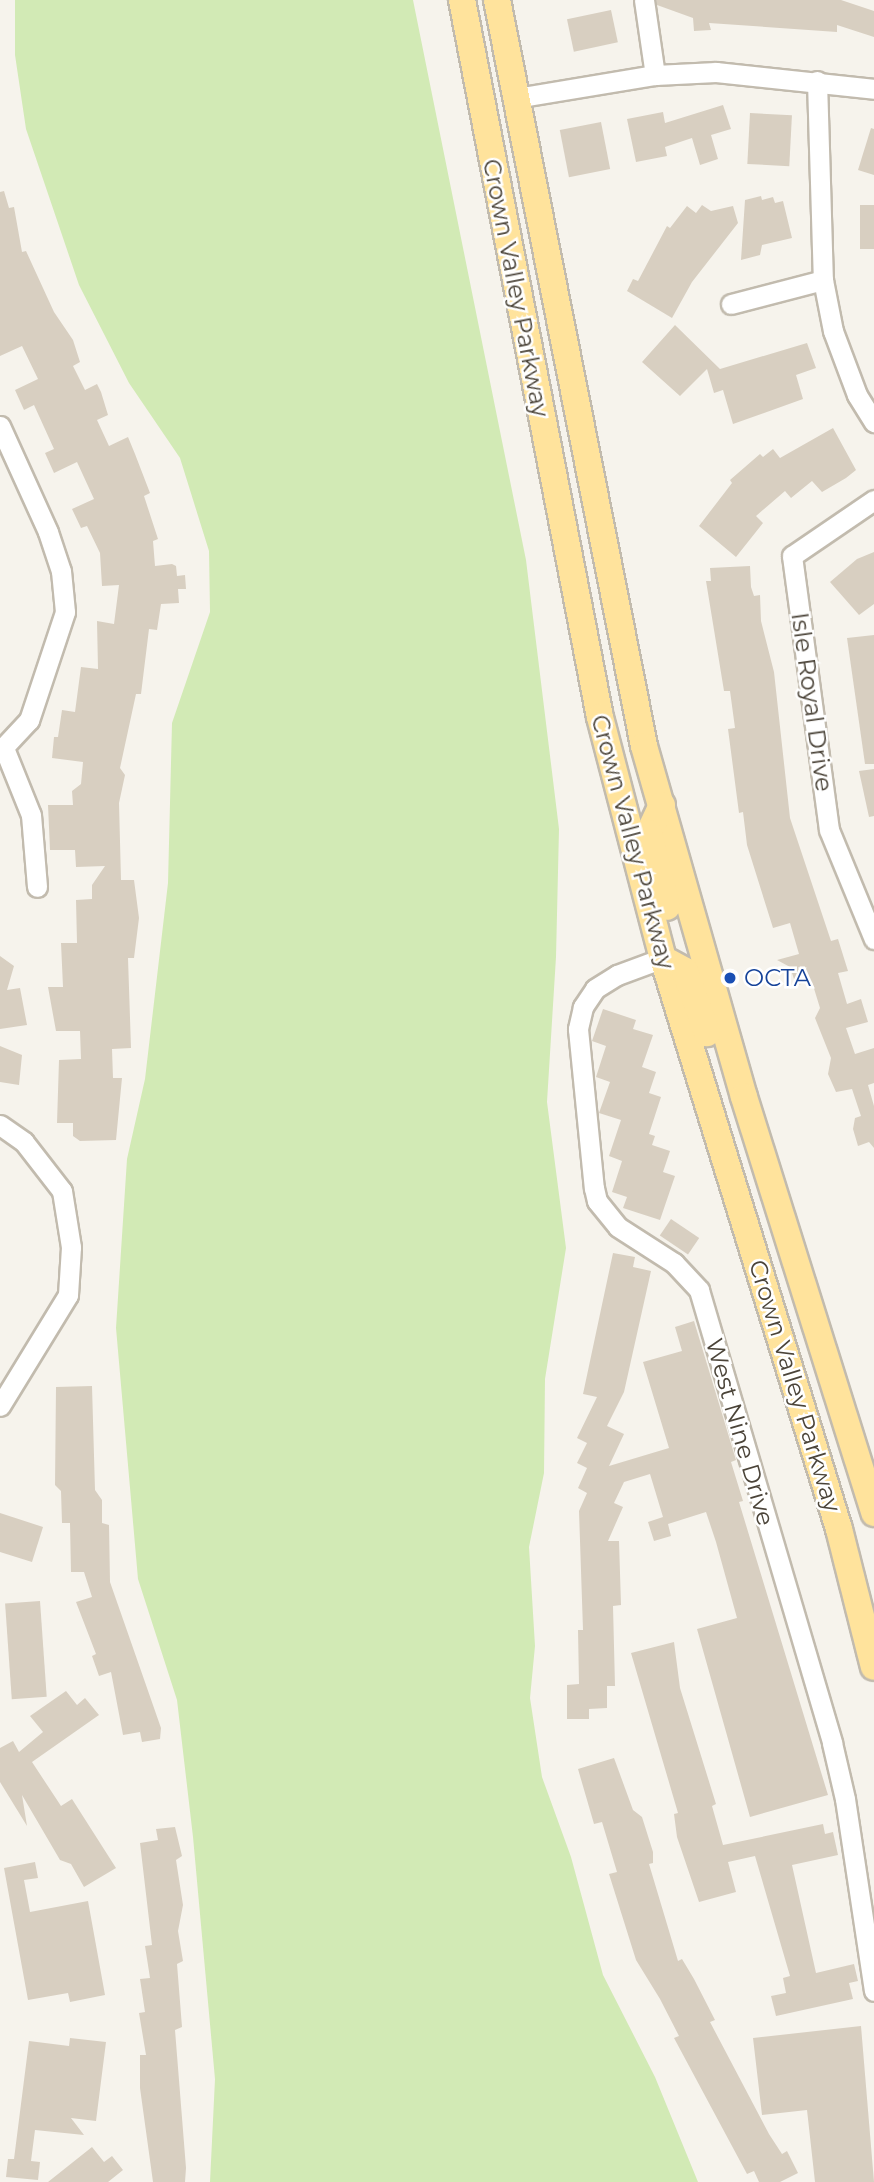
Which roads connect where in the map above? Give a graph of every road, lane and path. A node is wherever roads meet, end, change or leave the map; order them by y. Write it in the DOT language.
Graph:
graph roads {
  1 [pos="462,0"];
  2 [pos="476,0"];
  3 [pos="497,0"];
  4 [pos="644,0"];
  5 [pos="654,75"];
  6 [pos="817,81"];
  7 [pos="874,89"];
  8 [pos="516,98"];
  9 [pos="499,202"];
  10 [pos="823,280"];
  11 [pos="731,304"];
  12 [pos="874,422"];
  13 [pos="0,426"];
  14 [pos="874,500"];
  15 [pos="2,750"];
  16 [pos="662,805"];
  17 [pos="37,887"];
  18 [pos="874,939"];
  19 [pos="663,958"];
  20 [pos="744,1097"];
  21 [pos="0,1125"];
  22 [pos="0,1406"];
  23 [pos="874,1513"];
  24 [pos="874,1667"];
  25 [pos="874,1991"];
  1 -- 9 [label="main road, Crown Valley Parkway"];
  2 -- 8 [label="main road"];
  3 -- 8 [label="main road, Crown Valley Parkway"];
  4 -- 5 [label="street"];
  5 -- 6 [label="street"];
  5 -- 8 [label="street"];
  6 -- 7 [label="street"];
  6 -- 10 [label="street"];
  8 -- 9 [label="main road"];
  8 -- 16 [label="main road, Crown Valley Parkway"];
  9 -- 19 [label="main road, Crown Valley Parkway"];
  10 -- 11 [label="street"];
  10 -- 12 [label="street"];
  13 -- 15 [label="street"];
  14 -- 18 [label="street, Isle Royal Drive"];
  15 -- 17 [label="street"];
  16 -- 19 [label="main road"];
  16 -- 20 [label="main road, Crown Valley Parkway"];
  19 -- 20 [label="main road"];
  19 -- 24 [label="main road, Crown Valley Parkway"];
  19 -- 25 [label="street, West Nine Drive"];
  20 -- 23 [label="main road, Crown Valley Parkway"];
  21 -- 22 [label="street"];
}
